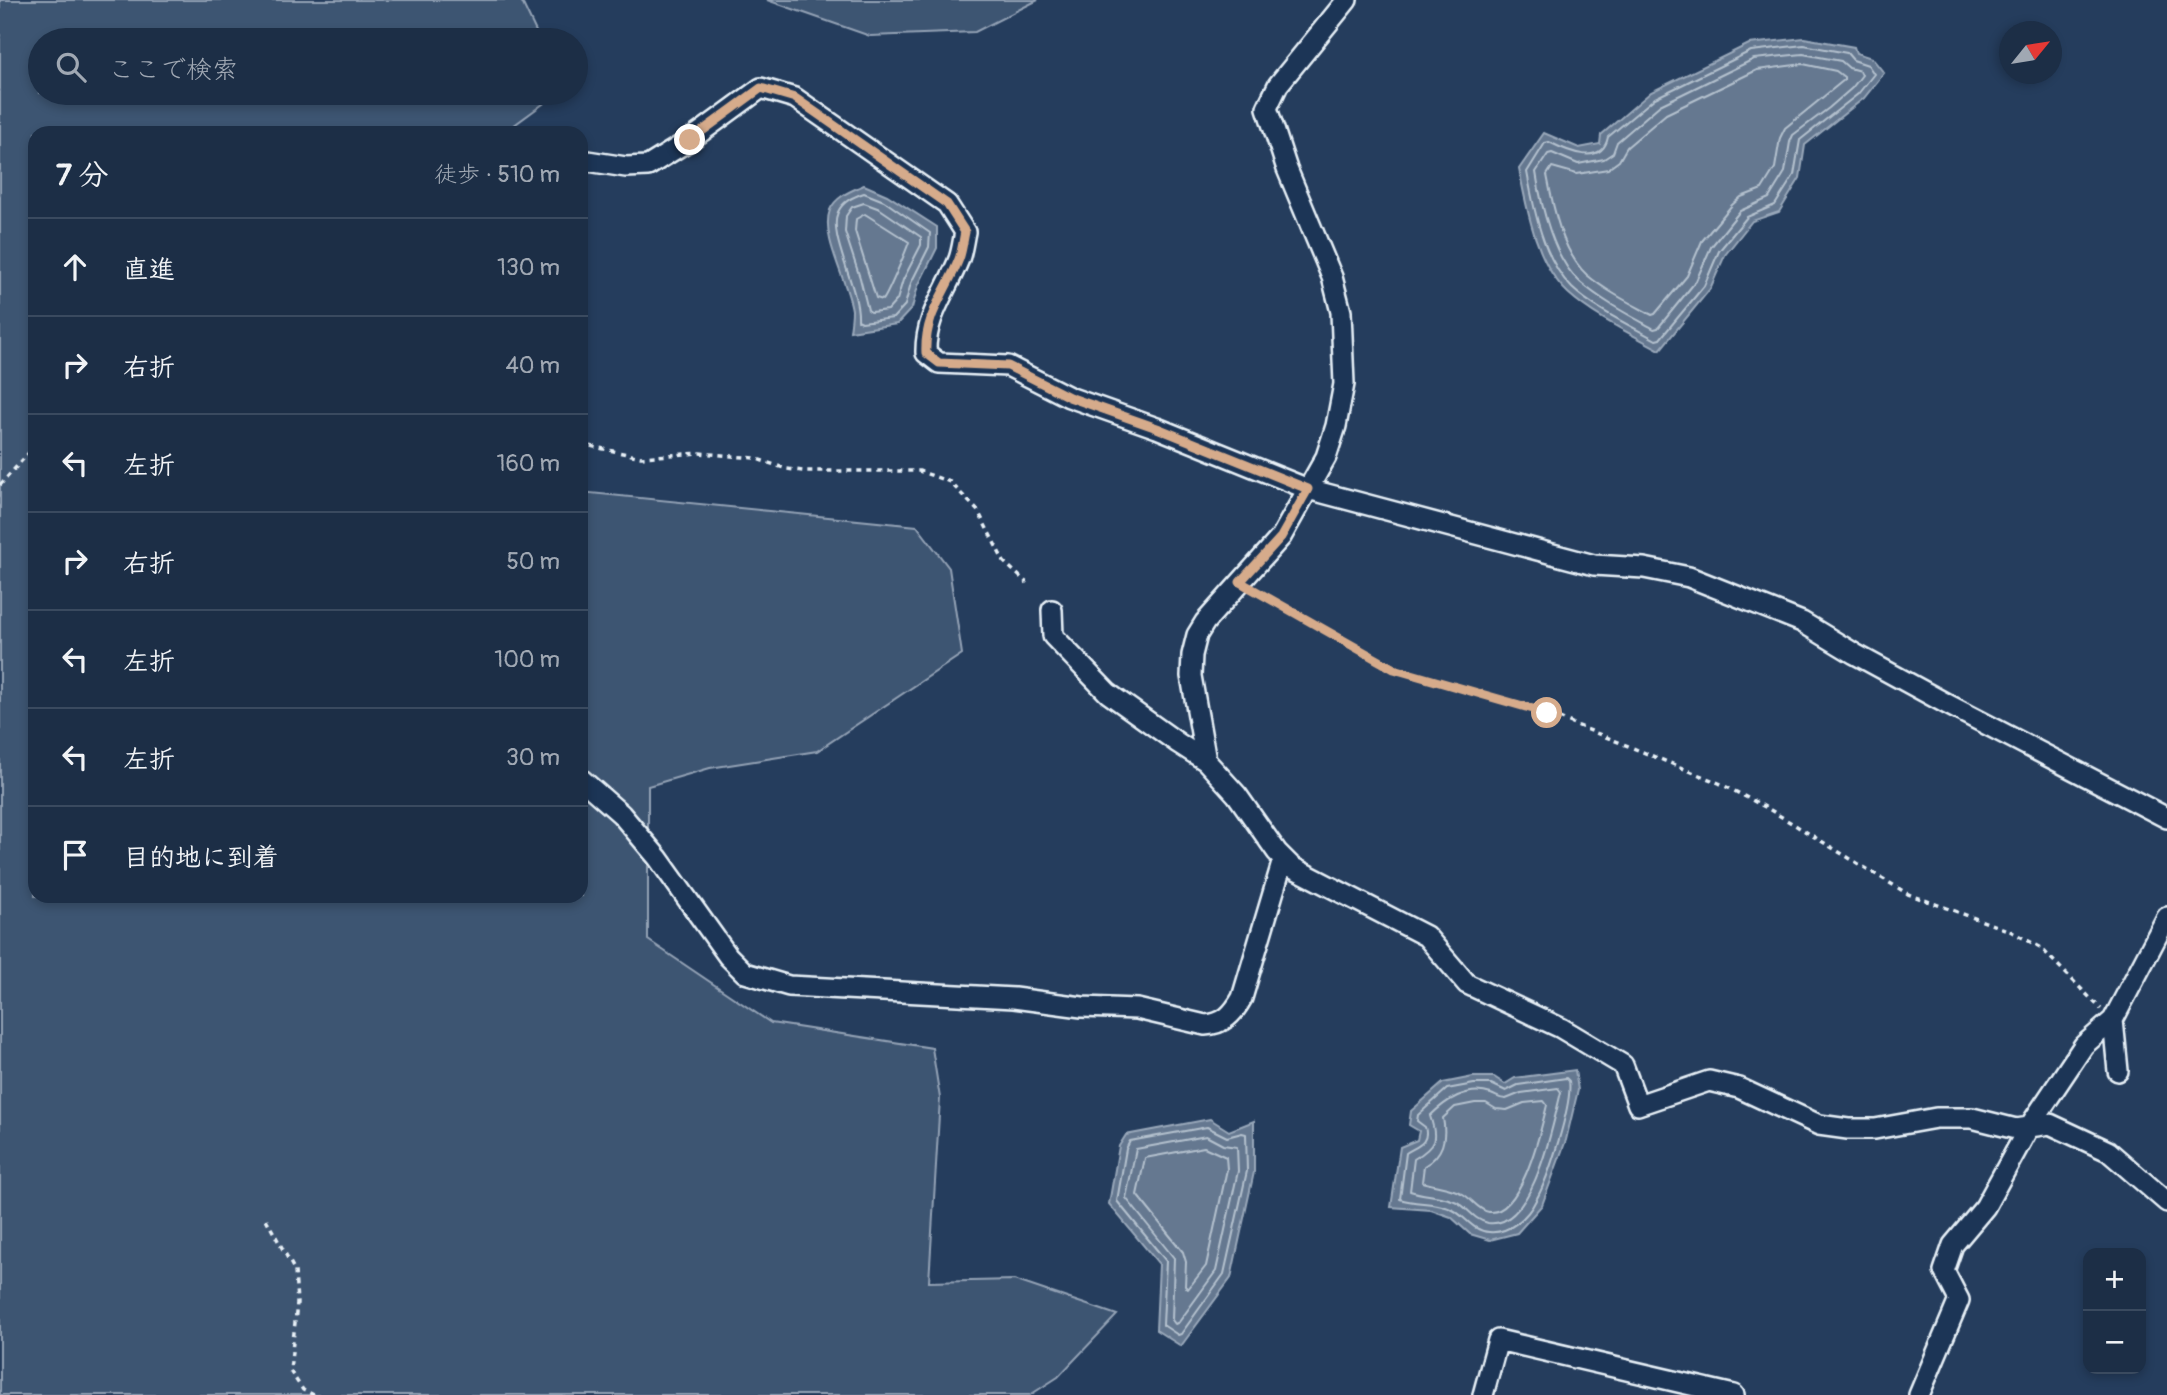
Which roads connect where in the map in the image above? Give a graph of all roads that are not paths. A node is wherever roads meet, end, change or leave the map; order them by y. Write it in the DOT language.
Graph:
graph roads {
  1 [pos="1347,0"];
  2 [pos="588,161"];
  3 [pos="1308,489"];
  4 [pos="1052,610"];
  5 [pos="1206,761"];
  6 [pos="588,785"];
  7 [pos="2167,818"];
  8 [pos="1283,859"];
  9 [pos="2167,917"];
  10 [pos="2113,1020"];
  11 [pos="2118,1071"];
  12 [pos="2029,1127"];
  13 [pos="2167,1202"];
  14 [pos="1483,1395"];
  15 [pos="1734,1395"];
  16 [pos="1919,1395"];
  1 -- 3 [label="street"];
  2 -- 3 [label="street"];
  3 -- 5 [label="street"];
  3 -- 7 [label="street"];
  4 -- 5 [label="street"];
  5 -- 8 [label="street"];
  6 -- 8 [label="street"];
  8 -- 12 [label="street"];
  9 -- 10 [label="street"];
  10 -- 11 [label="street"];
  10 -- 12 [label="street"];
  12 -- 13 [label="street"];
  12 -- 16 [label="street"];
  14 -- 15 [label="street"];
}
